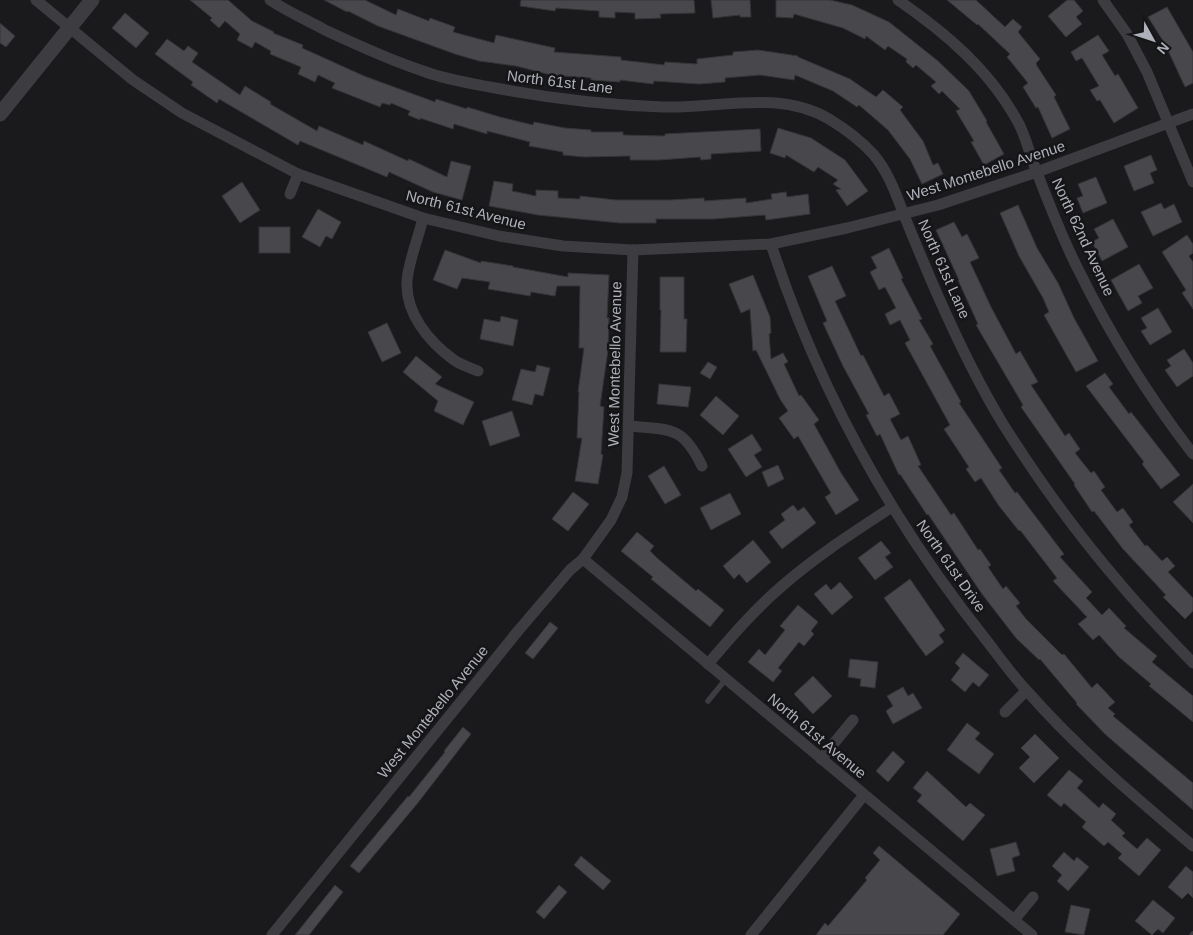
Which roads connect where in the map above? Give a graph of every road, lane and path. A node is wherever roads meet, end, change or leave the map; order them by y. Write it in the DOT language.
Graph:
graph roads {
  1 [pos="36,0"];
  2 [pos="92,0"];
  3 [pos="270,0"];
  4 [pos="898,0"];
  5 [pos="1103,0"];
  6 [pos="70,28"];
  7 [pos="0,114"];
  8 [pos="1193,114"];
  9 [pos="1168,124"];
  10 [pos="1037,172"];
  11 [pos="298,174"];
  12 [pos="1193,182"];
  13 [pos="290,194"];
  14 [pos="904,214"];
  15 [pos="423,218"];
  16 [pos="771,244"];
  17 [pos="633,250"];
  18 [pos="478,371"];
  19 [pos="628,426"];
  20 [pos="1193,454"];
  21 [pos="702,466"];
  22 [pos="892,507"];
  23 [pos="582,559"];
  24 [pos="1193,663"];
  25 [pos="708,664"];
  26 [pos="726,679"];
  27 [pos="1026,691"];
  28 [pos="708,700"];
  29 [pos="1004,712"];
  30 [pos="854,720"];
  31 [pos="821,759"];
  32 [pos="864,795"];
  33 [pos="1193,846"];
  34 [pos="1033,897"];
  35 [pos="1014,920"];
  36 [pos="272,935"];
  37 [pos="751,935"];
  38 [pos="1032,935"];
  1 -- 6 [label="street, North 61st Avenue"];
  2 -- 6 [label="street"];
  3 -- 14 [label="street, North 61st Lane"];
  4 -- 10 [label="street, North 62nd Avenue"];
  5 -- 9 [label="street"];
  6 -- 7 [label="street"];
  6 -- 11 [label="street, North 61st Avenue"];
  8 -- 9 [label="street, West Montebello Avenue"];
  9 -- 10 [label="street, West Montebello Avenue"];
  9 -- 12 [label="street"];
  10 -- 14 [label="street, West Montebello Avenue"];
  10 -- 20 [label="street, North 62nd Avenue"];
  11 -- 13 [label="street"];
  11 -- 15 [label="street, North 61st Avenue"];
  14 -- 16 [label="street, West Montebello Avenue"];
  14 -- 24 [label="street, North 61st Lane"];
  15 -- 17 [label="street, North 61st Avenue"];
  15 -- 18 [label="street"];
  16 -- 17 [label="street, West Montebello Avenue"];
  16 -- 22 [label="street, North 61st Drive"];
  17 -- 19 [label="street, West Montebello Avenue"];
  19 -- 21 [label="street"];
  19 -- 23 [label="street, West Montebello Avenue"];
  22 -- 25 [label="street"];
  22 -- 27 [label="street, North 61st Drive"];
  23 -- 25 [label="street, North 61st Avenue"];
  23 -- 36 [label="street, West Montebello Avenue"];
  25 -- 26 [label="street, North 61st Avenue"];
  26 -- 28 [label="lane"];
  26 -- 31 [label="street, North 61st Avenue"];
  27 -- 29 [label="street"];
  27 -- 33 [label="street, North 61st Drive"];
  30 -- 31 [label="street"];
  31 -- 32 [label="street, North 61st Avenue"];
  32 -- 35 [label="street, North 61st Avenue"];
  32 -- 37 [label="street"];
  34 -- 35 [label="street"];
  35 -- 38 [label="street, North 61st Avenue"];
}
